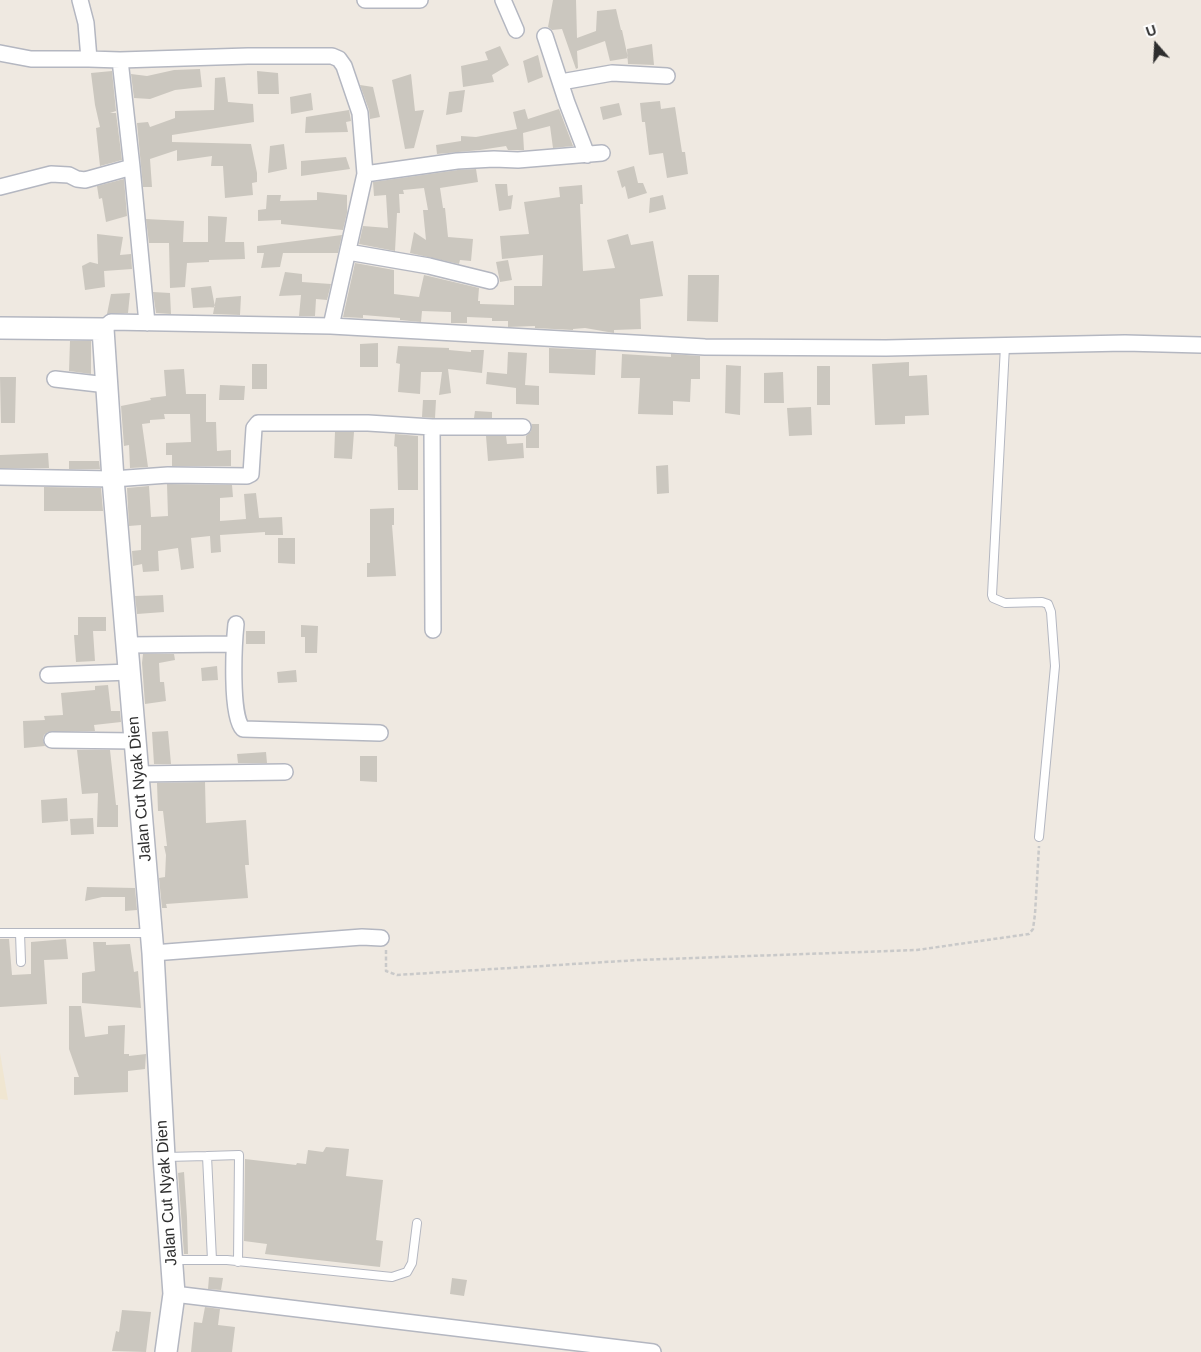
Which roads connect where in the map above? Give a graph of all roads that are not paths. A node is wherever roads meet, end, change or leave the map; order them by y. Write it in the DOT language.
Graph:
graph roads {
  1 [pos="80,0"];
  2 [pos="365,0"];
  3 [pos="420,0"];
  4 [pos="503,0"];
  5 [pos="516,30"];
  6 [pos="545,36"];
  7 [pos="0,53"];
  8 [pos="89,59"];
  9 [pos="120,60"];
  10 [pos="667,76"];
  11 [pos="560,82"];
  12 [pos="602,153"];
  13 [pos="587,155"];
  14 [pos="132,167"];
  15 [pos="365,174"];
  16 [pos="0,187"];
  17 [pos="348,252"];
  18 [pos="490,281"];
  19 [pos="147,323"];
  20 [pos="331,326"];
  21 [pos="0,328"];
  22 [pos="103,329"];
  23 [pos="1201,345"];
  24 [pos="1005,346"];
  25 [pos="55,379"];
  26 [pos="107,386"];
  27 [pos="432,427"];
  28 [pos="523,427"];
  29 [pos="0,477"];
  30 [pos="113,479"];
  31 [pos="236,624"];
  32 [pos="433,630"];
  33 [pos="234,644"];
  34 [pos="127,645"];
  35 [pos="130,672"];
  36 [pos="48,675"];
  37 [pos="380,733"];
  38 [pos="52,740"];
  39 [pos="136,741"];
  40 [pos="285,772"];
  41 [pos="138,774"];
  42 [pos="1039,837"];
  43 [pos="0,933"];
  44 [pos="20,933"];
  45 [pos="381,938"];
  46 [pos="152,943"];
  47 [pos="21,962"];
  48 [pos="207,1156"];
  49 [pos="164,1157"];
  50 [pos="417,1223"];
  51 [pos="171,1260"];
  52 [pos="212,1260"];
  53 [pos="238,1262"];
  54 [pos="174,1294"];
  55 [pos="166,1352"];
  56 [pos="653,1352"];
  1 -- 8 [label="street"];
  2 -- 3 [label="street"];
  4 -- 5 [label="street"];
  6 -- 11 [label="street"];
  7 -- 8 [label="street"];
  8 -- 9 [label="street"];
  9 -- 14 [label="street"];
  9 -- 15 [label="street"];
  10 -- 11 [label="street"];
  11 -- 13 [label="street"];
  12 -- 13 [label="street"];
  13 -- 15 [label="street"];
  14 -- 16 [label="street"];
  14 -- 19 [label="street"];
  15 -- 17 [label="street"];
  17 -- 18 [label="street"];
  17 -- 20 [label="street"];
  19 -- 20 [label="street"];
  19 -- 22 [label="street"];
  20 -- 24 [label="street"];
  21 -- 22 [label="street"];
  22 -- 26 [label="street, Jalan Cut Nyak Dien"];
  23 -- 24 [label="street"];
  24 -- 42 [label="lane"];
  25 -- 26 [label="street"];
  26 -- 30 [label="street, Jalan Cut Nyak Dien"];
  27 -- 28 [label="street"];
  27 -- 30 [label="street"];
  27 -- 32 [label="street"];
  29 -- 30 [label="street"];
  30 -- 34 [label="street, Jalan Cut Nyak Dien"];
  31 -- 33 [label="street"];
  33 -- 34 [label="street"];
  33 -- 37 [label="street"];
  34 -- 35 [label="street, Jalan Cut Nyak Dien"];
  35 -- 36 [label="street"];
  35 -- 39 [label="street, Jalan Cut Nyak Dien"];
  38 -- 39 [label="street"];
  39 -- 41 [label="street, Jalan Cut Nyak Dien"];
  40 -- 41 [label="street"];
  41 -- 46 [label="street, Jalan Cut Nyak Dien"];
  43 -- 44 [label="lane"];
  44 -- 46 [label="lane"];
  44 -- 47 [label="lane"];
  45 -- 46 [label="street"];
  46 -- 49 [label="street, Jalan Cut Nyak Dien"];
  48 -- 49 [label="lane"];
  48 -- 52 [label="lane"];
  48 -- 53 [label="lane"];
  49 -- 51 [label="street, Jalan Cut Nyak Dien"];
  50 -- 53 [label="lane"];
  51 -- 52 [label="lane"];
  51 -- 54 [label="street, Jalan Cut Nyak Dien"];
  52 -- 53 [label="lane"];
  54 -- 55 [label="street, Jalan Cut Nyak Dien"];
  54 -- 56 [label="street"];
}
